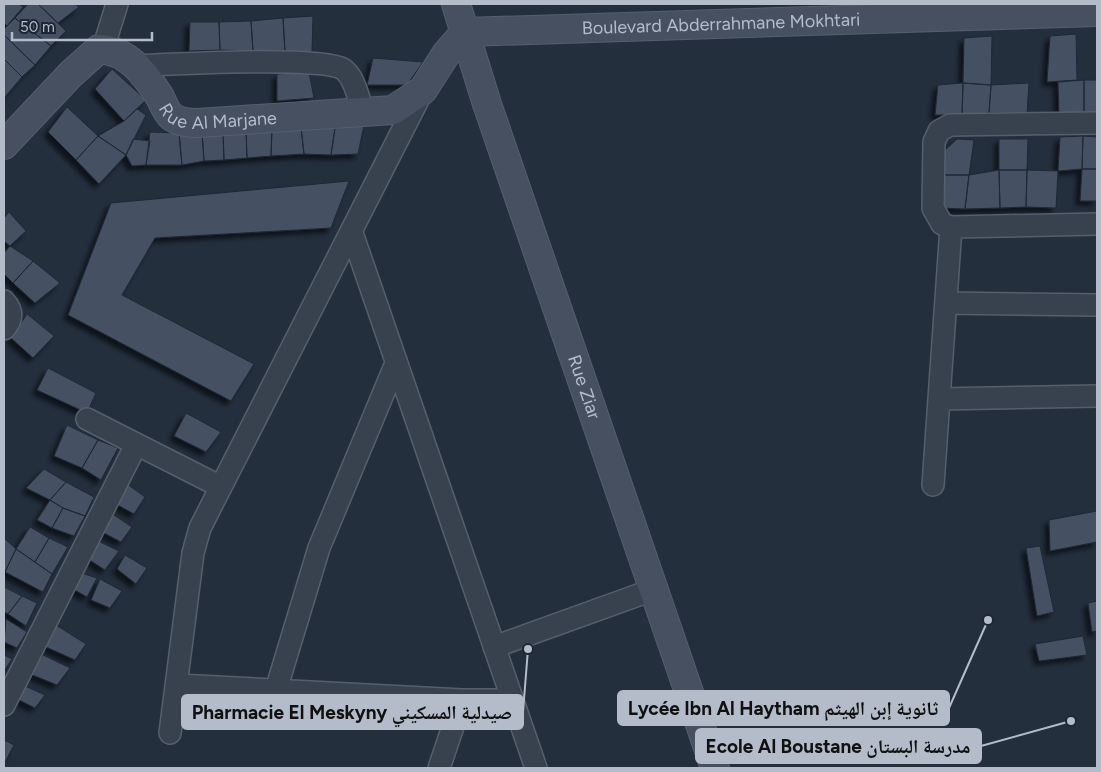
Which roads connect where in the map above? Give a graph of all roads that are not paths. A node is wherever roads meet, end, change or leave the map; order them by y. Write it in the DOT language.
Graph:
graph roads {
  1 [pos="117,4"];
  2 [pos="456,4"];
  3 [pos="900,11"];
  4 [pos="1097,12"];
  5 [pos="762,13"];
  6 [pos="465,32"];
  7 [pos="103,49"];
  8 [pos="137,66"];
  9 [pos="423,90"];
  10 [pos="364,114"];
  11 [pos="1097,123"];
  12 [pos="4,145"];
  13 [pos="1097,224"];
  14 [pos="951,227"];
  15 [pos="352,233"];
  16 [pos="4,301"];
  17 [pos="946,303"];
  18 [pos="1097,305"];
  19 [pos="4,329"];
  20 [pos="396,363"];
  21 [pos="1097,396"];
  22 [pos="939,399"];
  23 [pos="87,419"];
  24 [pos="136,445"];
  25 [pos="933,485"];
  26 [pos="221,487"];
  27 [pos="655,589"];
  28 [pos="494,647"];
  29 [pos="178,685"];
  30 [pos="276,690"];
  31 [pos="462,700"];
  32 [pos="512,700"];
  33 [pos="4,705"];
  34 [pos="170,732"];
  35 [pos="439,768"];
  36 [pos="536,768"];
  37 [pos="715,768"];
  1 -- 7 [label="street"];
  2 -- 6 [label="main road, Rue Ziar"];
  3 -- 4 [label="main road, Boulevard Abderrahmane Mokhtari"];
  3 -- 5 [label="main road, Boulevard Abderrahmane Mokhtari"];
  5 -- 6 [label="main road, Boulevard Abderrahmane Mokhtari"];
  6 -- 9 [label="main road, Rue Al Marjane"];
  6 -- 27 [label="main road, Rue Ziar"];
  7 -- 8 [label="main road, Rue Al Marjane"];
  7 -- 12 [label="main road"];
  8 -- 10 [label="main road, Rue Al Marjane"];
  8 -- 10 [label="street"];
  9 -- 10 [label="main road, Rue Al Marjane"];
  9 -- 15 [label="street"];
  11 -- 14 [label="street"];
  13 -- 14 [label="street"];
  14 -- 17 [label="street"];
  15 -- 20 [label="street"];
  15 -- 26 [label="street"];
  16 -- 19 [label="street"];
  17 -- 18 [label="street"];
  17 -- 22 [label="street"];
  20 -- 28 [label="street"];
  20 -- 30 [label="street"];
  21 -- 22 [label="street"];
  22 -- 25 [label="street"];
  23 -- 24 [label="street"];
  24 -- 26 [label="street"];
  24 -- 33 [label="street"];
  26 -- 29 [label="street"];
  27 -- 28 [label="street"];
  27 -- 37 [label="main road, Rue Ziar"];
  28 -- 32 [label="street"];
  29 -- 30 [label="street"];
  29 -- 34 [label="street"];
  30 -- 31 [label="street"];
  31 -- 32 [label="street"];
  31 -- 35 [label="street"];
  32 -- 36 [label="street"];
}
